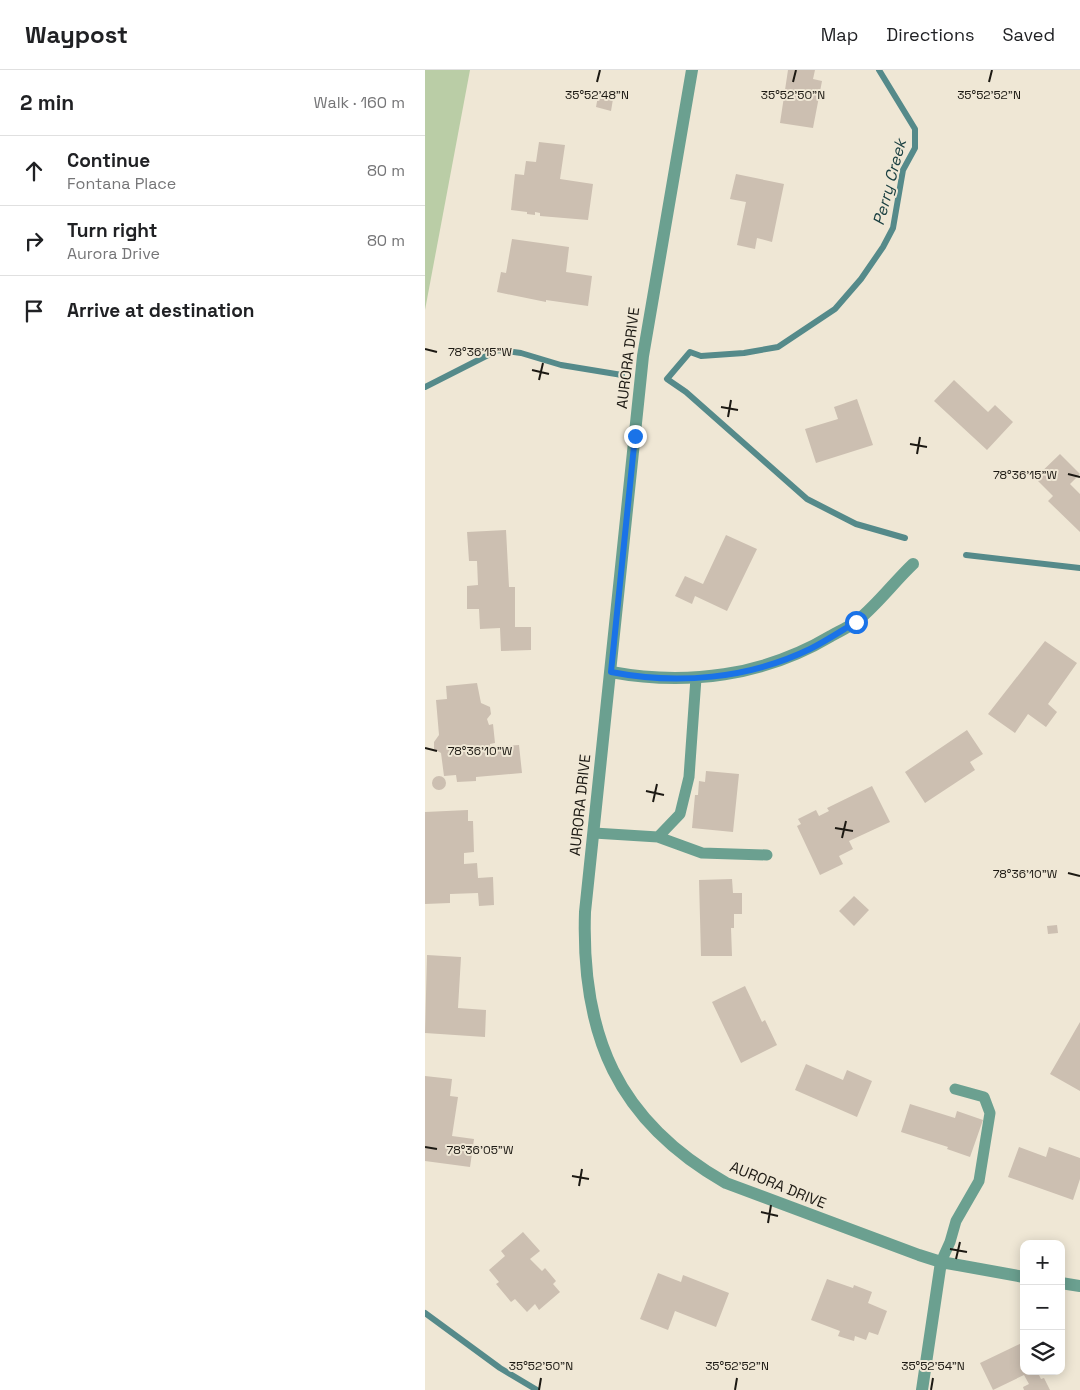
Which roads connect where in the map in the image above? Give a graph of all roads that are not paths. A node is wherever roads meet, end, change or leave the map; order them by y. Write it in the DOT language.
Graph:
graph roads {
  1 [pos="692,70"];
  2 [pos="913,564"];
  3 [pos="611,672"];
  4 [pos="696,678"];
  5 [pos="594,833"];
  6 [pos="658,837"];
  7 [pos="767,855"];
  8 [pos="955,1089"];
  9 [pos="941,1262"];
  10 [pos="1020,1276"];
  11 [pos="1065,1284"];
  12 [pos="1080,1286"];
  13 [pos="922,1390"];
  1 -- 3 [label="street, AURORA DRIVE"];
  2 -- 4 [label="street"];
  3 -- 4 [label="street"];
  3 -- 5 [label="street, AURORA DRIVE"];
  4 -- 6 [label="lane"];
  5 -- 6 [label="lane"];
  5 -- 9 [label="street, AURORA DRIVE"];
  6 -- 7 [label="lane"];
  8 -- 9 [label="lane"];
  9 -- 10 [label="street, AURORA DRIVE"];
  9 -- 13 [label="street"];
  11 -- 12 [label="street"];
}
